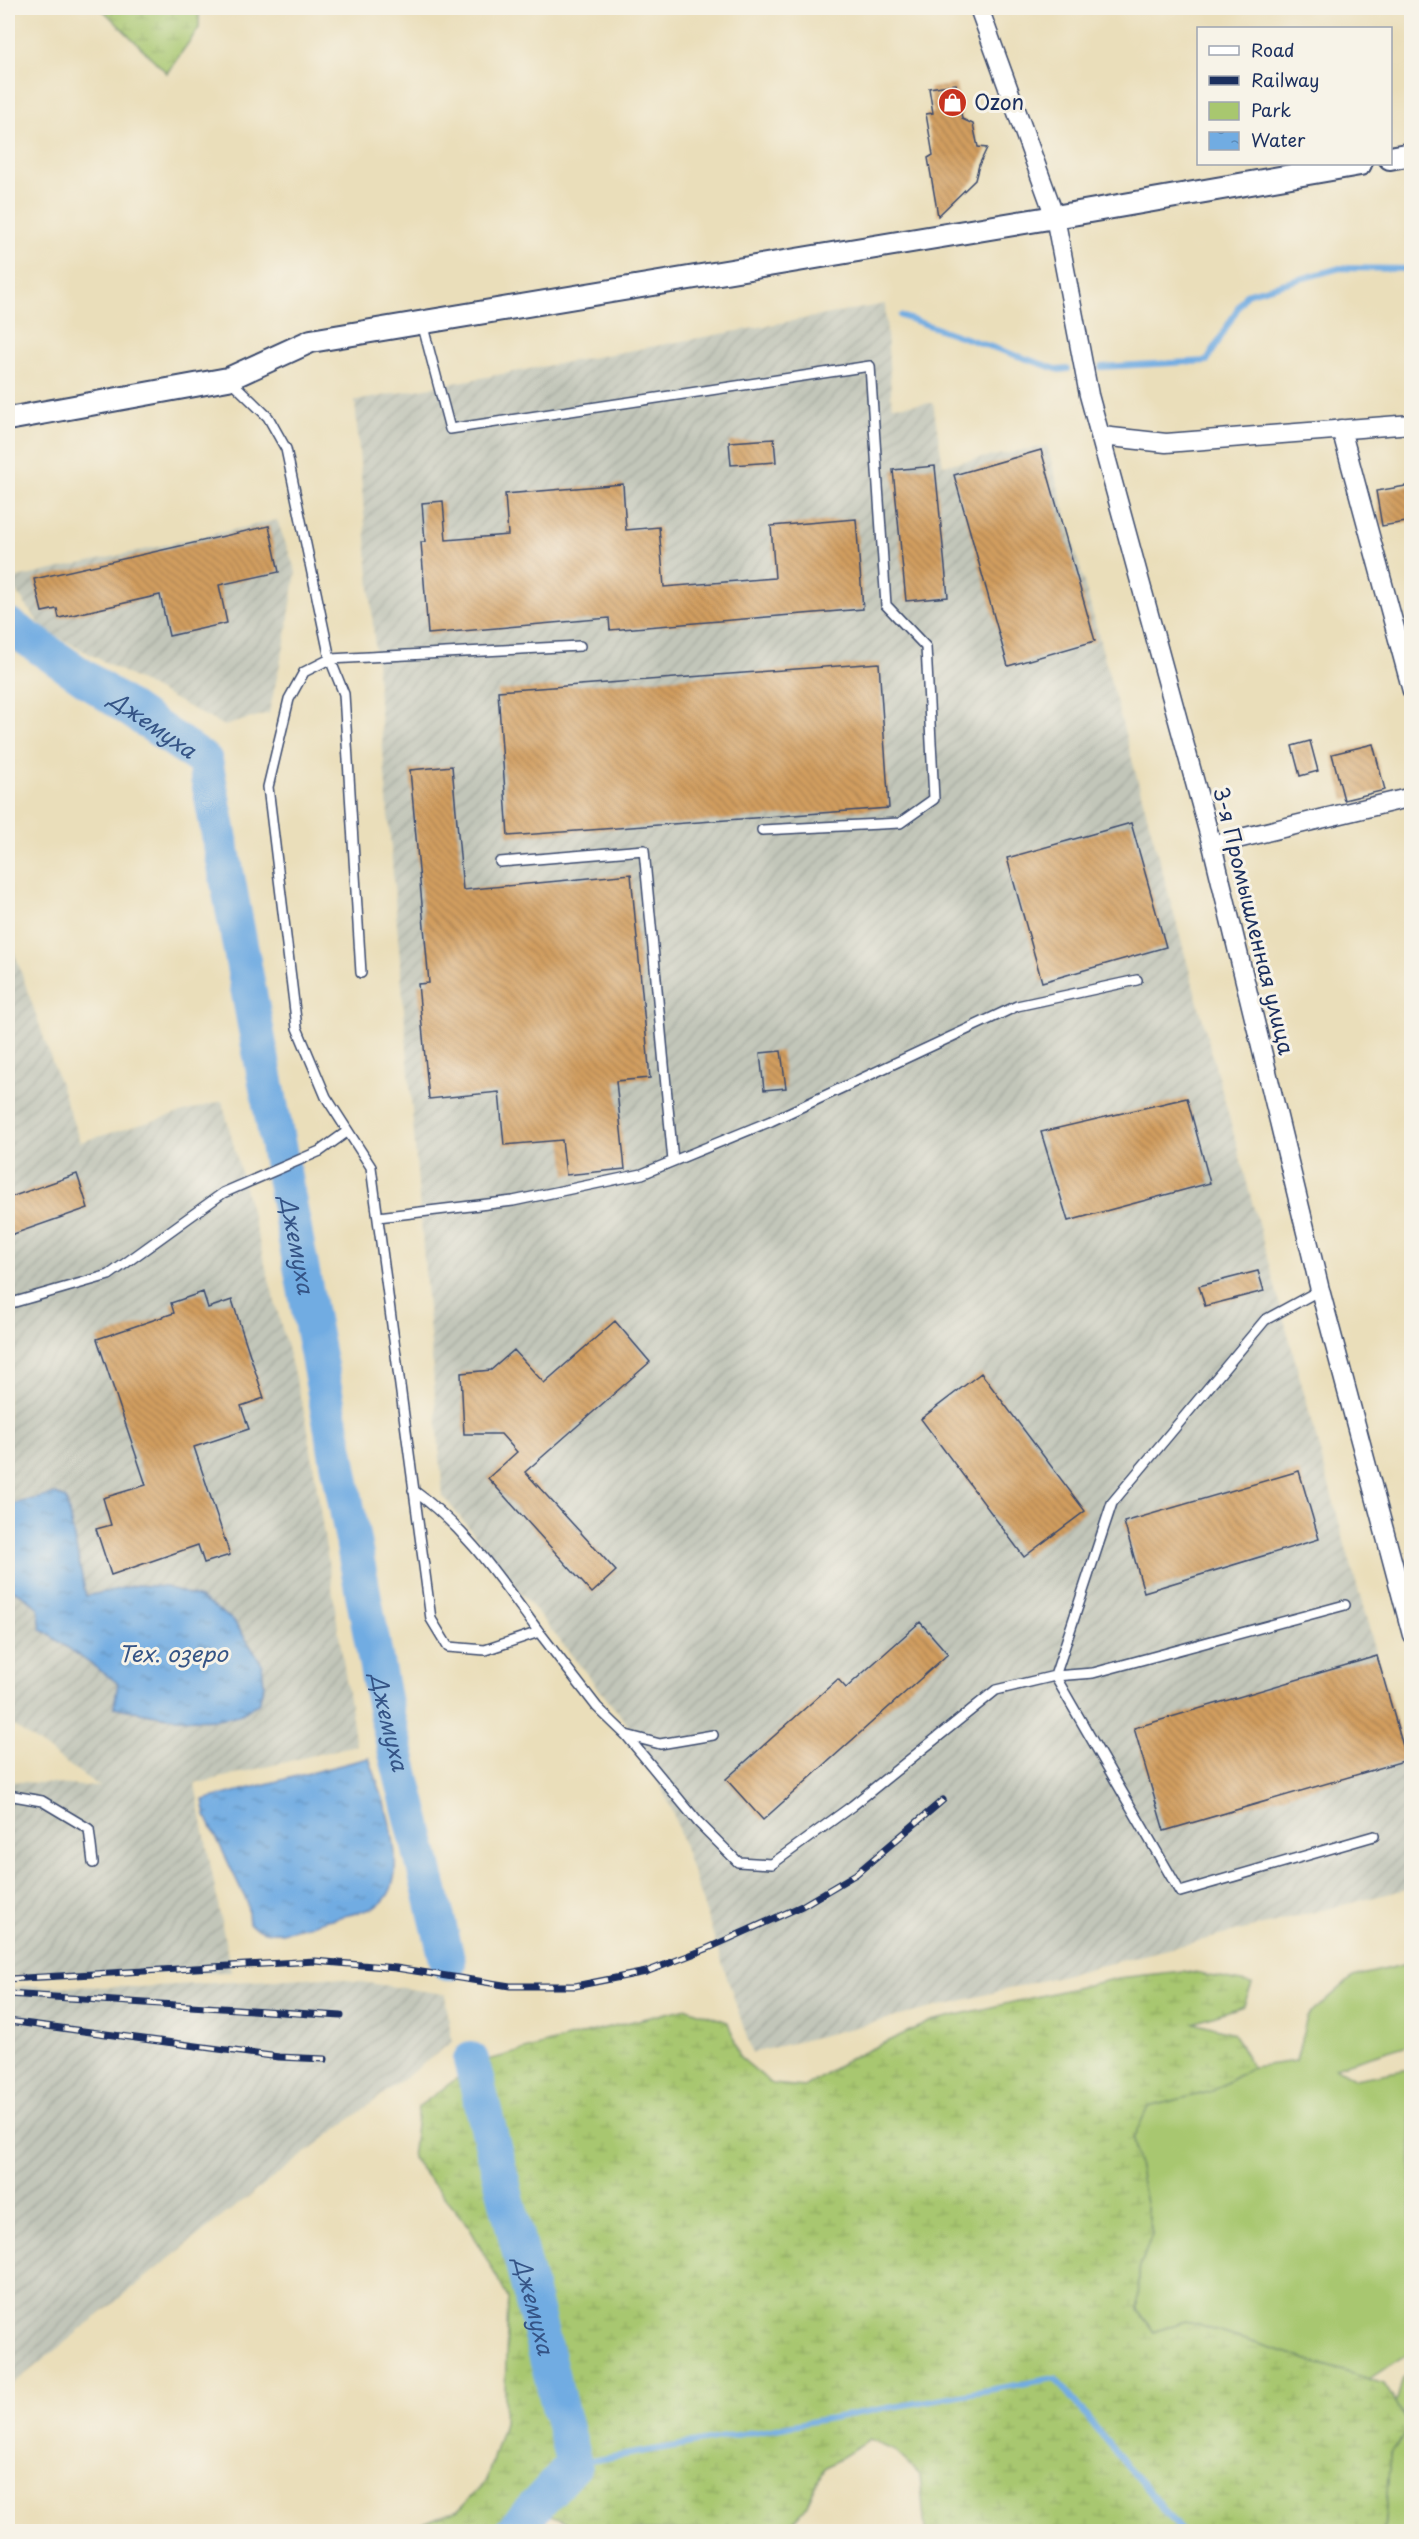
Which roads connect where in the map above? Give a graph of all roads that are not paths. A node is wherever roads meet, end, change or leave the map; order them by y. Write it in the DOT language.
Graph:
graph roads {
  1 [pos="979,8"];
  2 [pos="1412,154"];
  3 [pos="1392,158"];
  4 [pos="1354,165"];
  5 [pos="1055,217"];
  6 [pos="422,323"];
  7 [pos="228,379"];
  8 [pos="8,419"];
  9 [pos="1412,424"];
  10 [pos="1341,429"];
  11 [pos="1102,436"];
  12 [pos="580,646"];
  13 [pos="330,659"];
  14 [pos="1412,691"];
  15 [pos="1412,797"];
  16 [pos="762,830"];
  17 [pos="1212,844"];
  18 [pos="500,862"];
  19 [pos="361,973"];
  20 [pos="1137,980"];
  21 [pos="348,1131"];
  22 [pos="673,1161"];
  23 [pos="378,1217"];
  24 [pos="1320,1290"];
  25 [pos="8,1304"];
  26 [pos="412,1490"];
  27 [pos="1345,1605"];
  28 [pos="539,1632"];
  29 [pos="1412,1635"];
  30 [pos="1054,1676"];
  31 [pos="626,1735"];
  32 [pos="713,1735"];
  33 [pos="8,1796"];
  34 [pos="1374,1836"];
  35 [pos="93,1863"];
  1 -- 5 [label="street, 3-я Промышленная улица"];
  2 -- 3 [label="street"];
  4 -- 5 [label="street"];
  5 -- 6 [label="street"];
  5 -- 11 [label="street, 3-я Промышленная улица"];
  6 -- 7 [label="street"];
  6 -- 16 [label="lane"];
  7 -- 8 [label="street"];
  7 -- 13 [label="lane"];
  9 -- 10 [label="street"];
  10 -- 11 [label="street"];
  10 -- 14 [label="street"];
  11 -- 17 [label="street, 3-я Промышленная улица"];
  12 -- 13 [label="lane"];
  13 -- 19 [label="lane"];
  13 -- 21 [label="lane"];
  15 -- 17 [label="street"];
  17 -- 24 [label="street, 3-я Промышленная улица"];
  18 -- 22 [label="lane"];
  20 -- 22 [label="lane"];
  21 -- 23 [label="lane"];
  21 -- 25 [label="lane"];
  22 -- 23 [label="lane"];
  23 -- 26 [label="lane"];
  24 -- 29 [label="street, 3-я Промышленная улица"];
  24 -- 30 [label="lane"];
  26 -- 28 [label="lane"];
  26 -- 28 [label="lane"];
  27 -- 30 [label="lane"];
  28 -- 31 [label="lane"];
  30 -- 31 [label="lane"];
  30 -- 34 [label="lane"];
  31 -- 32 [label="lane"];
  33 -- 35 [label="lane"];
}
